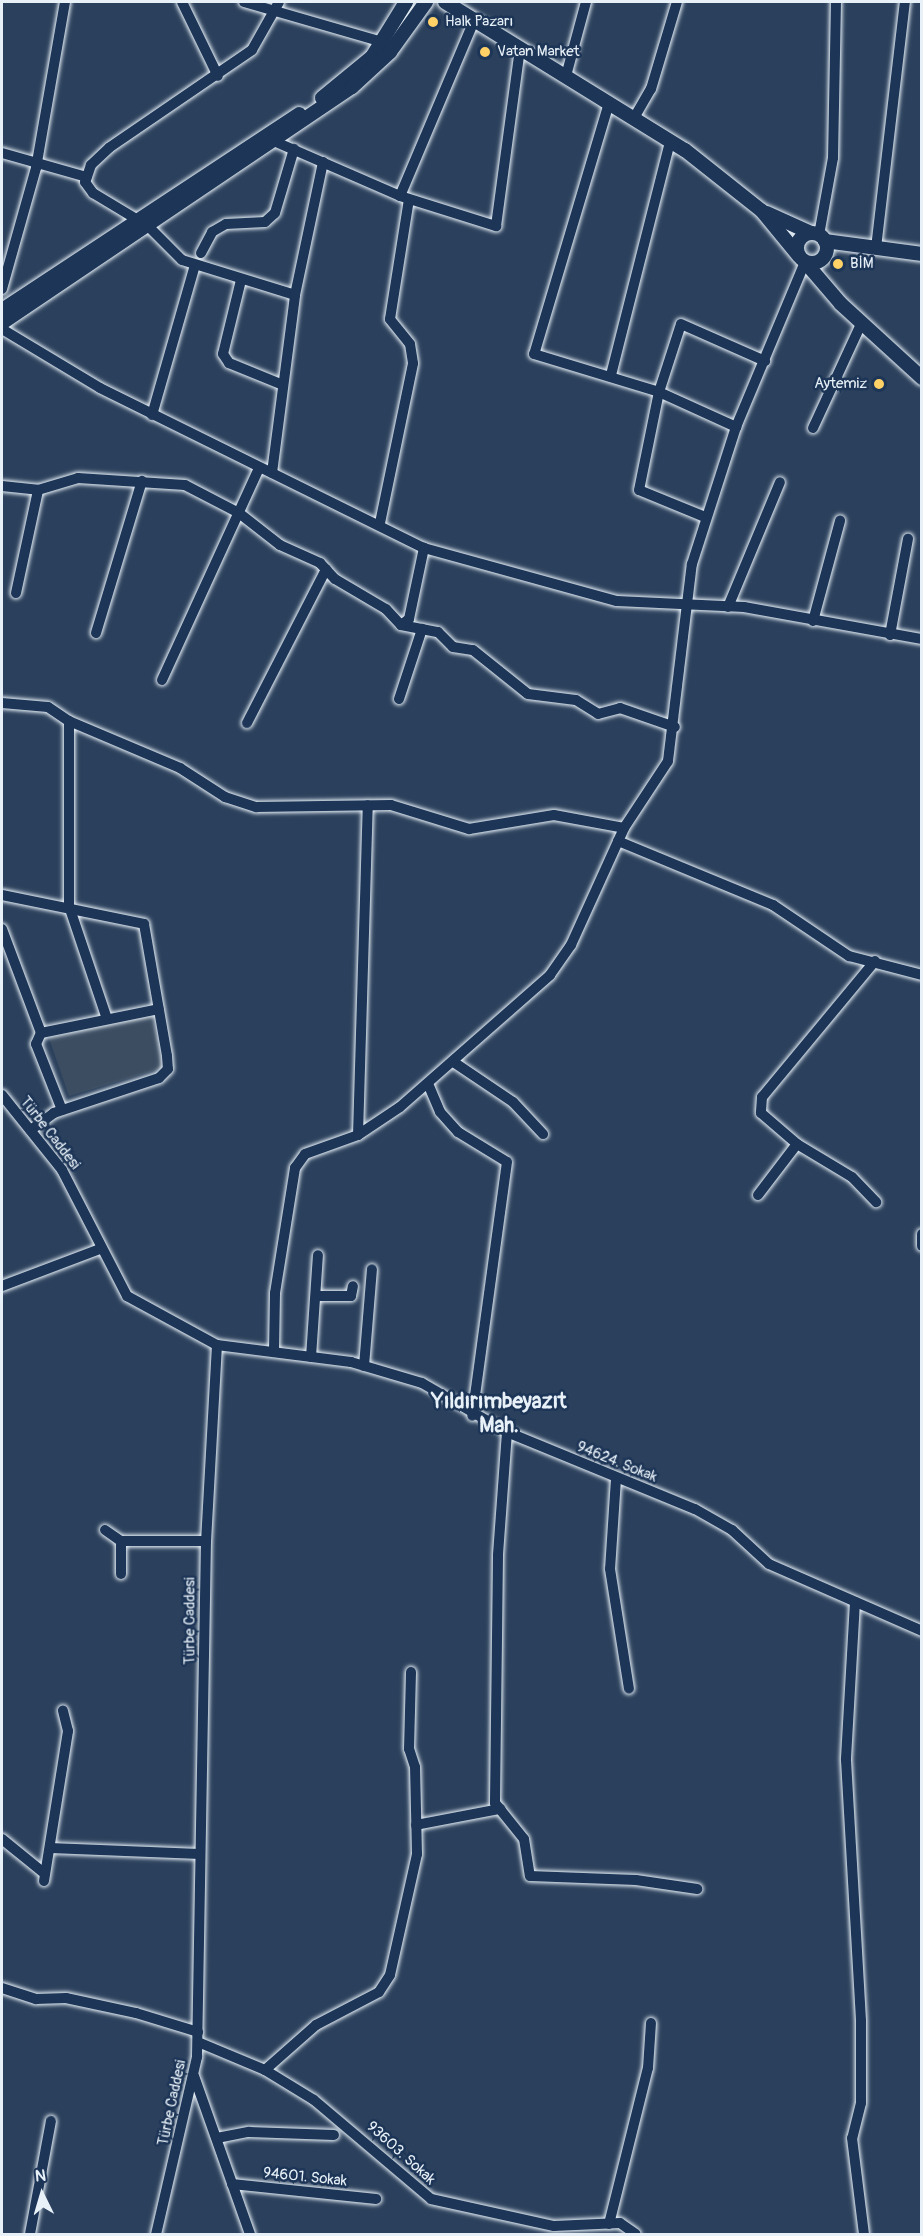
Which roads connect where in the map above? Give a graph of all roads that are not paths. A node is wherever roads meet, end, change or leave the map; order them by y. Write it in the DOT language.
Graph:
graph roads {
  1 [pos="65,2"];
  2 [pos="182,2"];
  3 [pos="244,2"];
  4 [pos="279,2"];
  5 [pos="406,2"];
  6 [pos="426,2"];
  7 [pos="445,2"];
  8 [pos="586,2"];
  9 [pos="676,2"];
  10 [pos="836,2"];
  11 [pos="905,2"];
  12 [pos="274,12"];
  13 [pos="474,21"];
  14 [pos="383,42"];
  15 [pos="520,48"];
  16 [pos="218,76"];
  17 [pos="566,76"];
  18 [pos="609,103"];
  19 [pos="634,118"];
  20 [pos="270,139"];
  21 [pos="670,141"];
  22 [pos="294,149"];
  23 [pos="2,153"];
  24 [pos="323,162"];
  25 [pos="37,165"];
  26 [pos="87,177"];
  27 [pos="404,198"];
  28 [pos="762,211"];
  29 [pos="144,222"];
  30 [pos="818,236"];
  31 [pos="876,248"];
  32 [pos="201,253"];
  33 [pos="921,254"];
  34 [pos="802,259"];
  35 [pos="195,265"];
  36 [pos="241,280"];
  37 [pos="2,289"];
  38 [pos="295,296"];
  39 [pos="2,310"];
  40 [pos="2,323"];
  41 [pos="861,324"];
  42 [pos="2,329"];
  43 [pos="765,361"];
  44 [pos="611,375"];
  45 [pos="921,378"];
  46 [pos="283,385"];
  47 [pos="659,392"];
  48 [pos="152,415"];
  49 [pos="736,427"];
  50 [pos="813,428"];
  51 [pos="260,468"];
  52 [pos="272,473"];
  53 [pos="142,481"];
  54 [pos="780,482"];
  55 [pos="2,486"];
  56 [pos="38,490"];
  57 [pos="239,513"];
  58 [pos="705,517"];
  59 [pos="840,521"];
  60 [pos="380,524"];
  61 [pos="908,539"];
  62 [pos="424,548"];
  63 [pos="326,569"];
  64 [pos="16,593"];
  65 [pos="728,607"];
  66 [pos="683,608"];
  67 [pos="813,621"];
  68 [pos="401,625"];
  69 [pos="422,629"];
  70 [pos="96,633"];
  71 [pos="890,635"];
  72 [pos="921,639"];
  73 [pos="162,680"];
  74 [pos="399,699"];
  75 [pos="2,703"];
  76 [pos="69,721"];
  77 [pos="247,723"];
  78 [pos="675,727"];
  79 [pos="368,805"];
  80 [pos="624,828"];
  81 [pos="618,841"];
  82 [pos="2,895"];
  83 [pos="69,906"];
  84 [pos="2,929"];
  85 [pos="875,961"];
  86 [pos="921,975"];
  87 [pos="159,1009"];
  88 [pos="107,1019"];
  89 [pos="41,1033"];
  90 [pos="455,1063"];
  91 [pos="429,1086"];
  92 [pos="2,1095"];
  93 [pos="62,1110"];
  94 [pos="31,1130"];
  95 [pos="543,1134"];
  96 [pos="358,1135"];
  97 [pos="797,1144"];
  98 [pos="758,1195"];
  99 [pos="876,1202"];
  100 [pos="921,1234"];
  101 [pos="921,1246"];
  102 [pos="100,1249"];
  103 [pos="318,1255"];
  104 [pos="372,1269"];
  105 [pos="353,1286"];
  106 [pos="2,1287"];
  107 [pos="316,1296"];
  108 [pos="217,1345"];
  109 [pos="274,1352"];
  110 [pos="311,1357"];
  111 [pos="364,1366"];
  112 [pos="472,1416"];
  113 [pos="507,1432"];
  114 [pos="616,1479"];
  115 [pos="105,1530"];
  116 [pos="206,1540"];
  117 [pos="121,1541"];
  118 [pos="122,1574"];
  119 [pos="855,1602"];
  120 [pos="921,1631"];
  121 [pos="411,1672"];
  122 [pos="629,1689"];
  123 [pos="63,1711"];
  124 [pos="500,1809"];
  125 [pos="416,1825"];
  126 [pos="2,1839"];
  127 [pos="50,1848"];
  128 [pos="200,1854"];
  129 [pos="697,1889"];
  130 [pos="2,1988"];
  131 [pos="651,2023"];
  132 [pos="198,2037"];
  133 [pos="265,2070"];
  134 [pos="194,2076"];
  135 [pos="51,2121"];
  136 [pos="334,2135"];
  137 [pos="216,2138"];
  138 [pos="232,2184"];
  139 [pos="376,2199"];
  140 [pos="609,2224"];
  141 [pos="30,2235"];
  142 [pos="156,2235"];
  143 [pos="250,2235"];
  144 [pos="636,2235"];
  145 [pos="864,2235"];
  1 -- 25 [label="street"];
  2 -- 16 [label="street"];
  3 -- 12 [label="street"];
  4 -- 12 [label="street"];
  5 -- 14 [label="main road"];
  6 -- 20 [label="main road"];
  7 -- 13 [label="main road"];
  8 -- 17 [label="street"];
  9 -- 19 [label="street"];
  10 -- 30 [label="street"];
  11 -- 31 [label="street"];
  12 -- 14 [label="street"];
  12 -- 16 [label="street"];
  13 -- 15 [label="main road"];
  13 -- 27 [label="street"];
  14 -- 20 [label="main road"];
  15 -- 17 [label="main road"];
  15 -- 27 [label="street"];
  16 -- 26 [label="street"];
  17 -- 18 [label="main road"];
  18 -- 19 [label="main road"];
  18 -- 44 [label="street"];
  19 -- 21 [label="main road"];
  20 -- 22 [label="street"];
  20 -- 29 [label="main road"];
  21 -- 28 [label="main road"];
  21 -- 44 [label="street"];
  22 -- 24 [label="street"];
  22 -- 32 [label="street"];
  23 -- 25 [label="street"];
  24 -- 27 [label="street"];
  24 -- 38 [label="street"];
  25 -- 26 [label="street"];
  25 -- 37 [label="street"];
  26 -- 29 [label="street"];
  27 -- 60 [label="street"];
  28 -- 30 [label="main road"];
  28 -- 34 [label="main road"];
  29 -- 35 [label="street"];
  29 -- 39 [label="main road"];
  29 -- 40 [label="main road"];
  30 -- 31 [label="main road"];
  30 -- 34 [label="main road"];
  30 -- 34 [label="main road"];
  31 -- 33 [label="main road"];
  34 -- 41 [label="main road"];
  34 -- 43 [label="street"];
  35 -- 36 [label="street"];
  35 -- 48 [label="street"];
  36 -- 38 [label="street"];
  36 -- 46 [label="street"];
  38 -- 46 [label="street"];
  41 -- 45 [label="main road"];
  41 -- 50 [label="street"];
  42 -- 48 [label="street"];
  43 -- 47 [label="street"];
  43 -- 49 [label="street"];
  44 -- 47 [label="street"];
  46 -- 52 [label="street"];
  47 -- 49 [label="street"];
  47 -- 58 [label="street"];
  48 -- 51 [label="street"];
  49 -- 58 [label="street"];
  51 -- 52 [label="street"];
  51 -- 57 [label="street"];
  52 -- 60 [label="street"];
  53 -- 56 [label="street"];
  53 -- 57 [label="street"];
  53 -- 70 [label="street"];
  54 -- 65 [label="street"];
  55 -- 56 [label="street"];
  56 -- 64 [label="street"];
  57 -- 63 [label="street"];
  57 -- 73 [label="street"];
  58 -- 66 [label="street"];
  59 -- 67 [label="street"];
  60 -- 62 [label="street"];
  61 -- 71 [label="street"];
  62 -- 66 [label="street"];
  62 -- 68 [label="street"];
  63 -- 68 [label="street"];
  63 -- 77 [label="street"];
  65 -- 66 [label="street"];
  65 -- 67 [label="street"];
  66 -- 78 [label="street"];
  67 -- 71 [label="street"];
  68 -- 69 [label="street"];
  69 -- 74 [label="street"];
  69 -- 78 [label="street"];
  71 -- 72 [label="street"];
  75 -- 76 [label="street"];
  76 -- 79 [label="street"];
  76 -- 83 [label="street"];
  78 -- 80 [label="street"];
  79 -- 80 [label="street"];
  79 -- 96 [label="street"];
  80 -- 81 [label="street"];
  81 -- 85 [label="street"];
  81 -- 90 [label="street"];
  82 -- 83 [label="street"];
  83 -- 87 [label="street"];
  83 -- 88 [label="street"];
  84 -- 89 [label="street"];
  85 -- 86 [label="street"];
  85 -- 97 [label="street"];
  87 -- 88 [label="street"];
  87 -- 93 [label="street"];
  88 -- 89 [label="street"];
  89 -- 93 [label="street"];
  90 -- 91 [label="street"];
  90 -- 95 [label="street"];
  91 -- 96 [label="street"];
  91 -- 112 [label="street"];
  92 -- 94 [label="street, Türbe Caddesi"];
  93 -- 94 [label="street"];
  94 -- 102 [label="street, Türbe Caddesi"];
  96 -- 109 [label="street"];
  97 -- 98 [label="street"];
  97 -- 99 [label="street"];
  100 -- 101 [label="street"];
  102 -- 106 [label="street"];
  102 -- 108 [label="street, Türbe Caddesi"];
  103 -- 107 [label="street"];
  104 -- 111 [label="street"];
  105 -- 107 [label="street"];
  107 -- 110 [label="street"];
  108 -- 109 [label="street, 94624. Sokak"];
  108 -- 116 [label="street, Türbe Caddesi"];
  109 -- 110 [label="street, 94624. Sokak"];
  110 -- 111 [label="street, 94624. Sokak"];
  111 -- 112 [label="street, 94624. Sokak"];
  112 -- 113 [label="street, 94624. Sokak"];
  113 -- 114 [label="street, 94624. Sokak"];
  113 -- 124 [label="street"];
  114 -- 119 [label="street, 94624. Sokak"];
  114 -- 122 [label="street"];
  115 -- 117 [label="street"];
  116 -- 117 [label="street"];
  116 -- 128 [label="street, Türbe Caddesi"];
  117 -- 118 [label="street"];
  119 -- 120 [label="street, 94624. Sokak"];
  119 -- 145 [label="street"];
  121 -- 125 [label="street"];
  123 -- 127 [label="street"];
  124 -- 125 [label="street"];
  124 -- 129 [label="street"];
  125 -- 133 [label="street"];
  126 -- 127 [label="street"];
  127 -- 128 [label="street"];
  128 -- 132 [label="street, Türbe Caddesi"];
  130 -- 132 [label="street, 93603. Sokak"];
  131 -- 140 [label="street"];
  132 -- 133 [label="street, 93603. Sokak"];
  132 -- 134 [label="street, Türbe Caddesi"];
  133 -- 140 [label="street, 93603. Sokak"];
  134 -- 137 [label="street"];
  134 -- 142 [label="street, Türbe Caddesi"];
  135 -- 141 [label="street"];
  136 -- 137 [label="street"];
  137 -- 138 [label="street"];
  138 -- 139 [label="street, 94601. Sokak"];
  138 -- 143 [label="street"];
  140 -- 144 [label="street, 93603. Sokak"];
}
